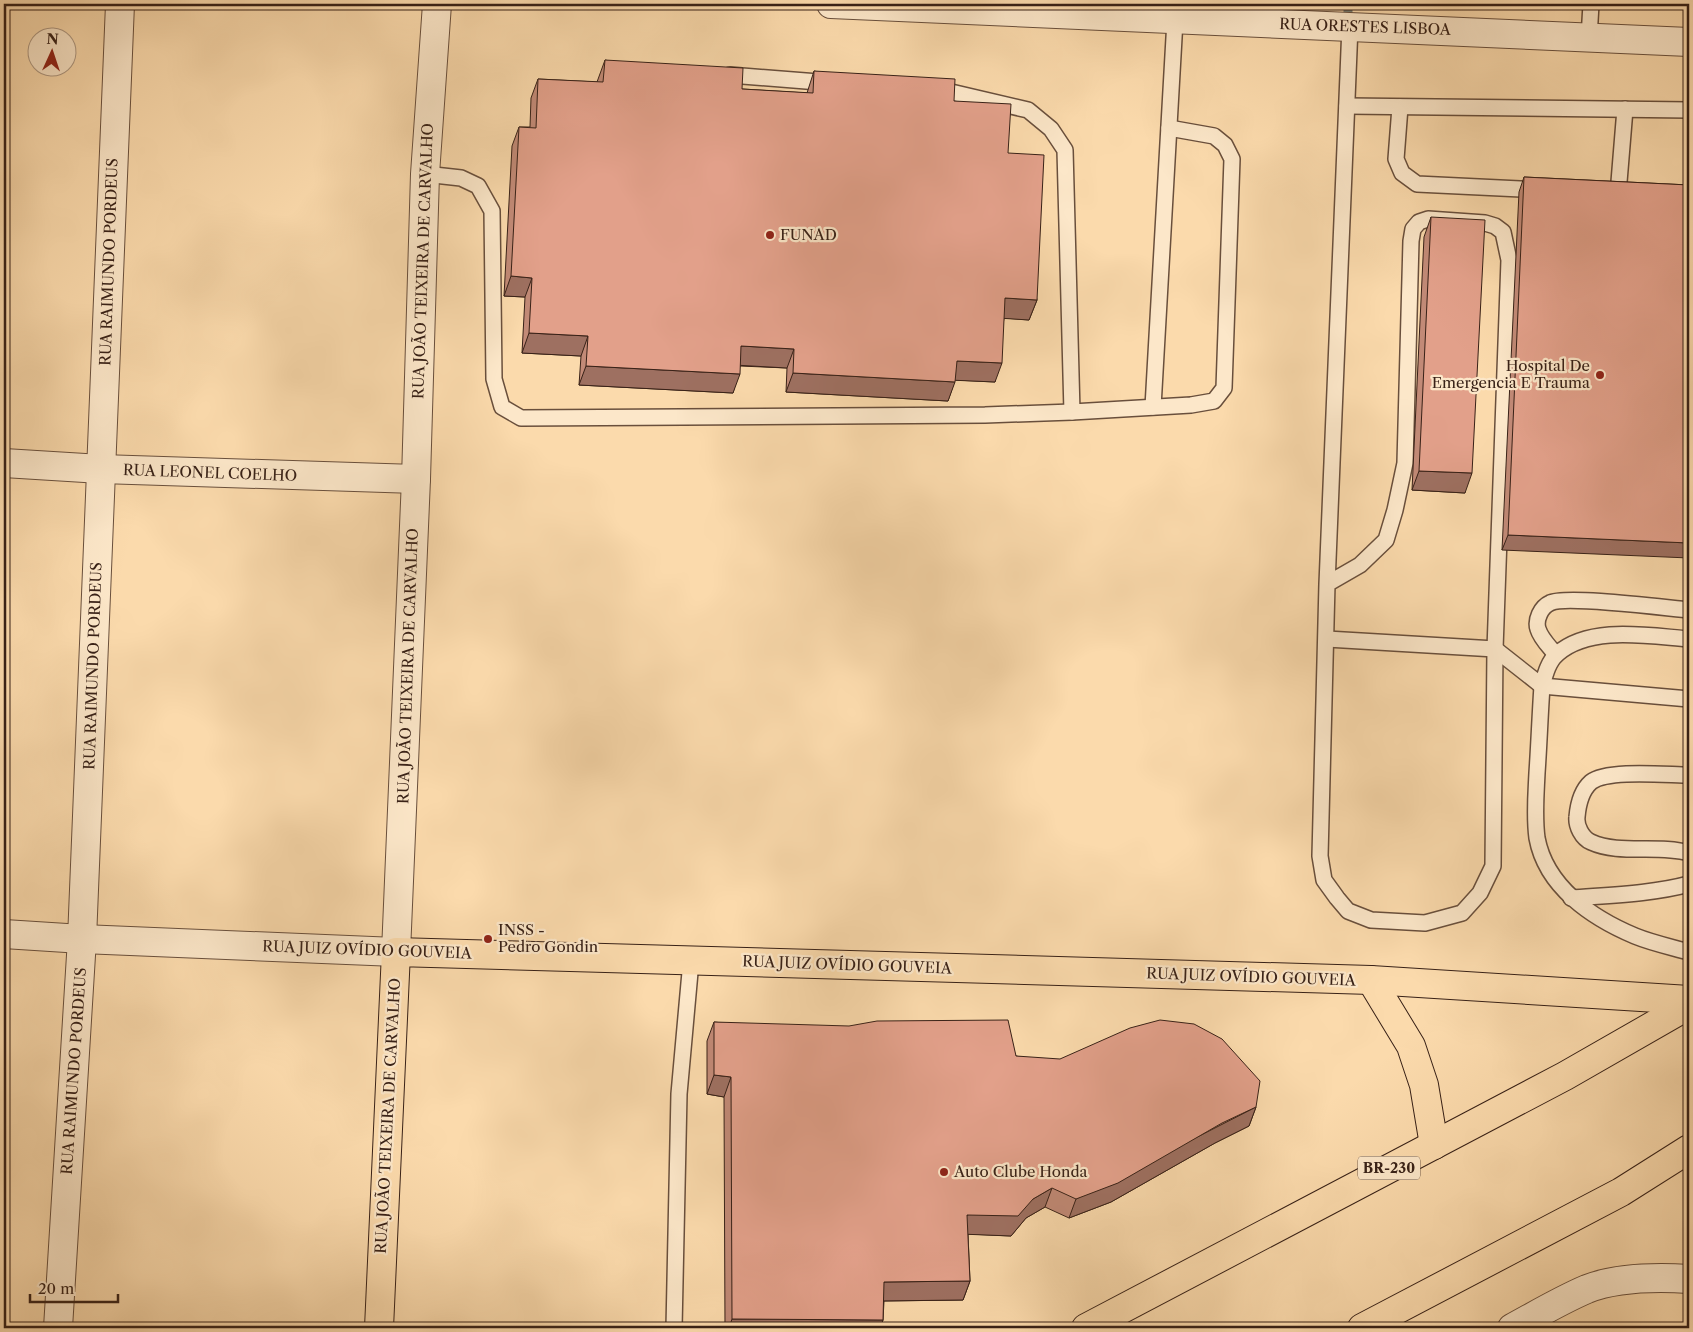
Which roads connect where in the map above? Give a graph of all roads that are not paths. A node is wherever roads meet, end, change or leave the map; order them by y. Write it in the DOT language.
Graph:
graph roads {
  1 [pos="120,4"];
  2 [pos="437,4"];
  3 [pos="831,4"];
  4 [pos="866,4"];
  5 [pos="1591,4"];
  6 [pos="1176,20"];
  7 [pos="1350,26"];
  8 [pos="1589,38"];
  9 [pos="1689,42"];
  10 [pos="730,74"];
  11 [pos="845,84"];
  12 [pos="922,90"];
  13 [pos="1347,106"];
  14 [pos="1400,107"];
  15 [pos="1625,109"];
  16 [pos="1689,110"];
  17 [pos="1169,128"];
  18 [pos="425,174"];
  19 [pos="1551,191"];
  20 [pos="1599,193"];
  21 [pos="1153,407"];
  22 [pos="1072,412"];
  23 [pos="4,463"];
  24 [pos="100,469"];
  25 [pos="416,479"];
  26 [pos="1327,584"];
  27 [pos="1689,610"];
  28 [pos="1327,639"];
  29 [pos="1689,639"];
  30 [pos="1495,649"];
  31 [pos="1556,655"];
  32 [pos="1542,686"];
  33 [pos="1689,699"];
  34 [pos="1689,775"];
  35 [pos="1689,853"];
  36 [pos="1689,884"];
  37 [pos="1571,898"];
  38 [pos="4,934"];
  39 [pos="82,939"];
  40 [pos="396,952"];
  41 [pos="1689,952"];
  42 [pos="691,960"];
  43 [pos="1371,980"];
  44 [pos="1689,1000"];
  45 [pos="1689,1005"];
  46 [pos="1434,1144"];
  47 [pos="1689,1149"];
  48 [pos="1212,1262"];
  49 [pos="1689,1279"];
  50 [pos="58,1328"];
  51 [pos="379,1328"];
  52 [pos="674,1328"];
  53 [pos="1086,1328"];
  54 [pos="1123,1328"];
  55 [pos="1362,1328"];
  56 [pos="1512,1328"];
  1 -- 24 [label="street, RUA RAIMUNDO PORDEUS"];
  2 -- 18 [label="street, RUA JOÃO TEIXEIRA DE CARVALHO"];
  3 -- 4 [label="street, RUA ORESTES LISBOA"];
  4 -- 6 [label="street, RUA ORESTES LISBOA"];
  5 -- 8 [label="lane"];
  6 -- 7 [label="street, RUA ORESTES LISBOA"];
  6 -- 17 [label="lane"];
  7 -- 8 [label="street, RUA ORESTES LISBOA"];
  7 -- 13 [label="lane"];
  8 -- 9 [label="street, RUA ORESTES LISBOA"];
  10 -- 11 [label="lane"];
  12 -- 22 [label="lane"];
  13 -- 14 [label="lane"];
  13 -- 26 [label="lane"];
  14 -- 15 [label="lane"];
  14 -- 19 [label="lane"];
  15 -- 16 [label="lane"];
  15 -- 20 [label="lane"];
  17 -- 21 [label="lane"];
  17 -- 21 [label="lane"];
  18 -- 22 [label="lane"];
  18 -- 25 [label="street, RUA JOÃO TEIXEIRA DE CARVALHO"];
  21 -- 22 [label="lane"];
  23 -- 24 [label="street, RUA LEONEL COELHO"];
  24 -- 25 [label="street, RUA LEONEL COELHO"];
  24 -- 39 [label="street, RUA RAIMUNDO PORDEUS"];
  25 -- 40 [label="street, RUA JOÃO TEIXEIRA DE CARVALHO"];
  26 -- 28 [label="lane"];
  26 -- 30 [label="lane"];
  27 -- 31 [label="lane"];
  28 -- 30 [label="lane"];
  28 -- 30 [label="lane"];
  29 -- 31 [label="lane"];
  30 -- 32 [label="lane"];
  31 -- 32 [label="lane"];
  32 -- 33 [label="lane"];
  32 -- 37 [label="lane"];
  34 -- 35 [label="lane"];
  36 -- 37 [label="lane"];
  37 -- 41 [label="lane"];
  38 -- 39 [label="street, RUA JUIZ OVÍDIO GOUVEIA"];
  39 -- 40 [label="street, RUA JUIZ OVÍDIO GOUVEIA"];
  39 -- 50 [label="street, RUA RAIMUNDO PORDEUS"];
  40 -- 42 [label="main road, RUA JUIZ OVÍDIO GOUVEIA"];
  40 -- 51 [label="main road, RUA JOÃO TEIXEIRA DE CARVALHO"];
  42 -- 43 [label="main road, RUA JUIZ OVÍDIO GOUVEIA"];
  42 -- 52 [label="lane"];
  43 -- 44 [label="main road, RUA JUIZ OVÍDIO GOUVEIA"];
  43 -- 46 [label="main road, BR-230"];
  45 -- 46 [label="main road, BR-230"];
  46 -- 48 [label="main road, BR-230"];
  47 -- 55 [label="main road"];
  48 -- 53 [label="main road, BR-230"];
  48 -- 54 [label="main road"];
  49 -- 56 [label="street"];
}
